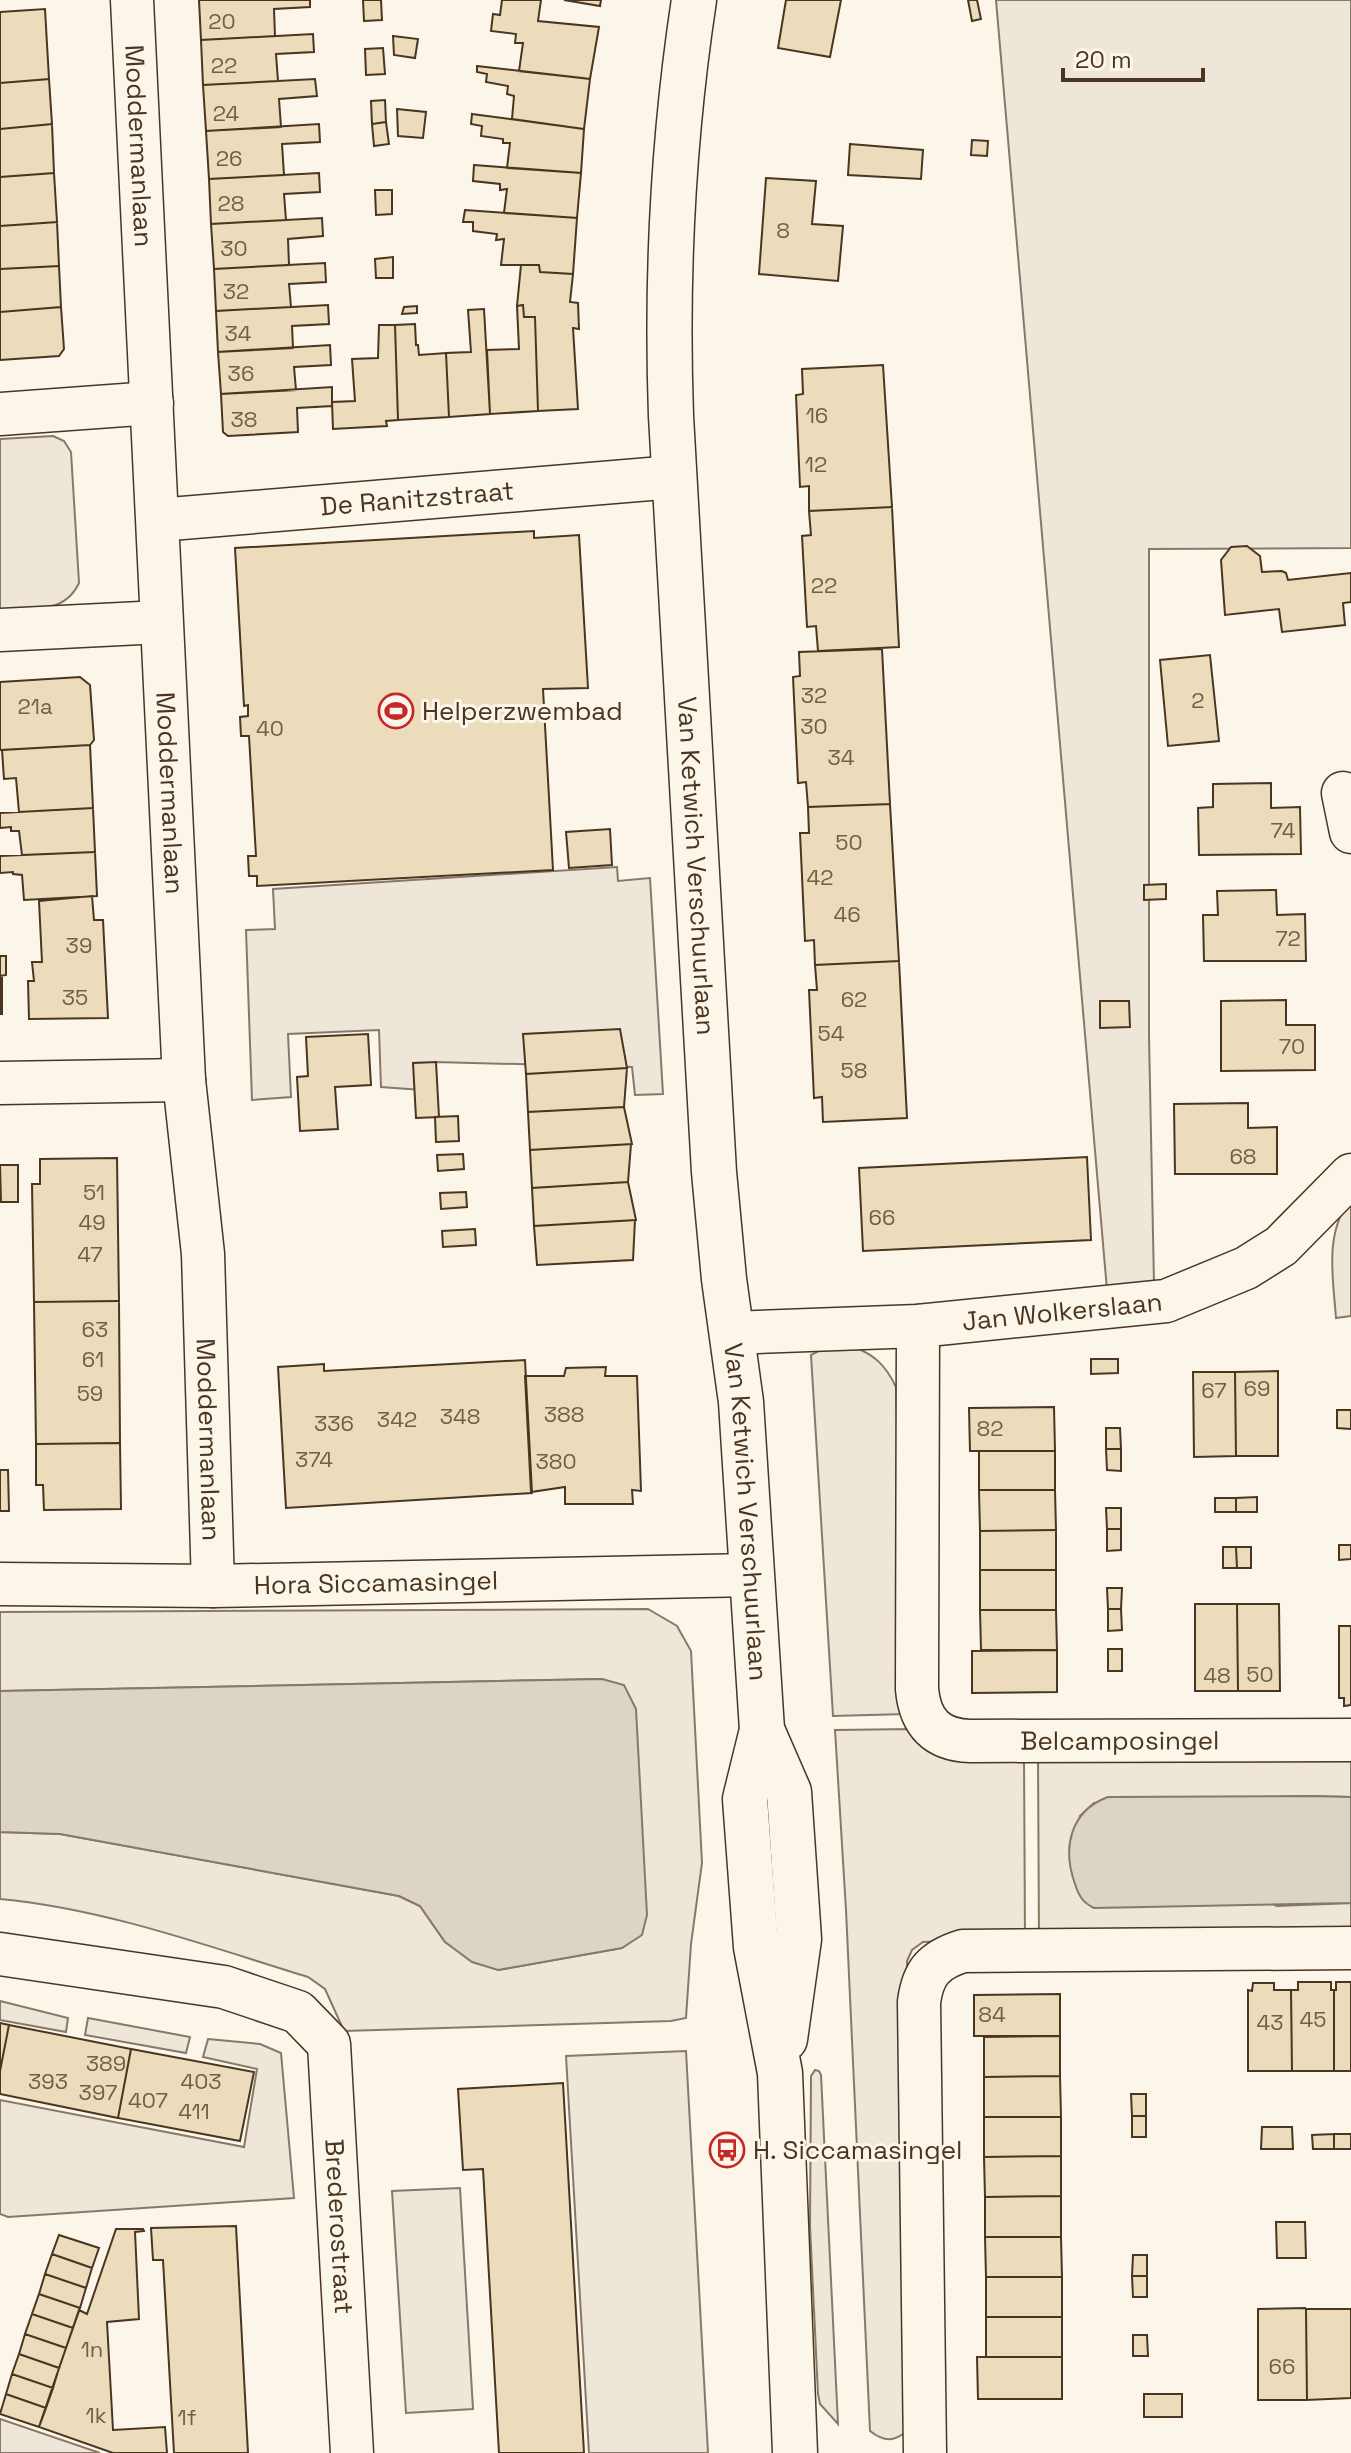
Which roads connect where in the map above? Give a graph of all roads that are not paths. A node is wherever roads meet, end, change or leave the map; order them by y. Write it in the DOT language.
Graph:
graph roads {
  1 [pos="132,0"];
  2 [pos="694,0"];
  3 [pos="152,403"];
  4 [pos="0,414"];
  5 [pos="674,477"];
  6 [pos="158,520"];
  7 [pos="161,622"];
  8 [pos="0,630"];
  9 [pos="184,1080"];
  10 [pos="0,1083"];
  11 [pos="1351,1175"];
  12 [pos="918,1326"];
  13 [pos="731,1333"];
  14 [pos="752,1575"];
  15 [pos="0,1584"];
  16 [pos="213,1586"];
  17 [pos="1351,1740"];
  18 [pos="1351,1948"];
  19 [pos="0,1954"];
  20 [pos="352,2453"];
  21 [pos="795,2453"];
  22 [pos="925,2453"];
  1 -- 3 [label="street, Moddermanlaan"];
  2 -- 5 [label="main road, Van Ketwich Verschuurlaan"];
  3 -- 4 [label="street"];
  3 -- 6 [label="street, Moddermanlaan"];
  5 -- 6 [label="street, De Ranitzstraat"];
  5 -- 13 [label="main road, Van Ketwich Verschuurlaan"];
  6 -- 7 [label="street, Moddermanlaan"];
  7 -- 8 [label="street"];
  7 -- 9 [label="street, Moddermanlaan"];
  9 -- 10 [label="street"];
  9 -- 16 [label="street, Moddermanlaan"];
  11 -- 12 [label="street, Jan Wolkerslaan"];
  12 -- 13 [label="street, Jan Wolkerslaan"];
  12 -- 17 [label="street, Belcamposingel"];
  13 -- 14 [label="main road, Van Ketwich Verschuurlaan"];
  14 -- 16 [label="street, Hora Siccamasingel"];
  14 -- 21 [label="main road, Van Ketwich Verschuurlaan"];
  15 -- 16 [label="street, Hora Siccamasingel"];
  18 -- 22 [label="street"];
  19 -- 20 [label="street, Brederostraat"];
}
